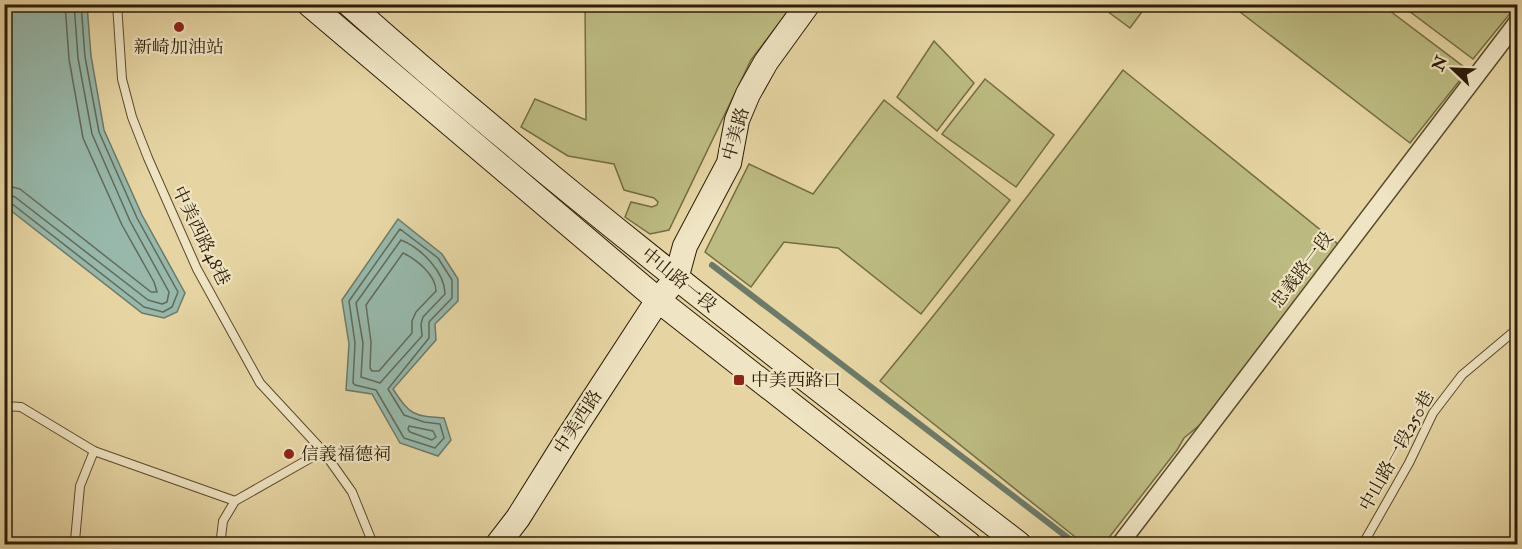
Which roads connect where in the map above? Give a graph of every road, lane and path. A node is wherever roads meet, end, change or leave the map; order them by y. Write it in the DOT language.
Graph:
graph roads {
  1 [pos="117,4"];
  2 [pos="309,4"];
  3 [pos="349,4"];
  4 [pos="808,4"];
  5 [pos="1518,21"];
  6 [pos="427,73"];
  7 [pos="411,91"];
  8 [pos="676,279"];
  9 [pos="658,300"];
  10 [pos="1518,328"];
  11 [pos="4,406"];
  12 [pos="94,451"];
  13 [pos="323,451"];
  14 [pos="235,501"];
  15 [pos="77,544"];
  16 [pos="224,544"];
  17 [pos="373,544"];
  18 [pos="498,544"];
  19 [pos="969,544"];
  20 [pos="1020,544"];
  21 [pos="1120,544"];
  22 [pos="1363,544"];
  1 -- 13 [label="lane, 中美西路48巷"];
  2 -- 7 [label="street, 中山路一段"];
  3 -- 6 [label="street, 中山路一段"];
  4 -- 8 [label="street, 中美路"];
  5 -- 21 [label="street, 忠義路一段"];
  6 -- 7 [label="street"];
  6 -- 8 [label="street, 中山路一段"];
  7 -- 9 [label="street, 中山路一段"];
  8 -- 9 [label="street, 中美路"];
  8 -- 20 [label="street, 中山路一段"];
  9 -- 18 [label="street, 中美西路"];
  9 -- 19 [label="street, 中山路一段"];
  10 -- 22 [label="lane, 中山路一段250巷"];
  11 -- 12 [label="lane"];
  12 -- 14 [label="lane"];
  12 -- 15 [label="lane"];
  13 -- 14 [label="lane"];
  13 -- 17 [label="lane, 中美西路48巷"];
  14 -- 16 [label="lane"];
}
